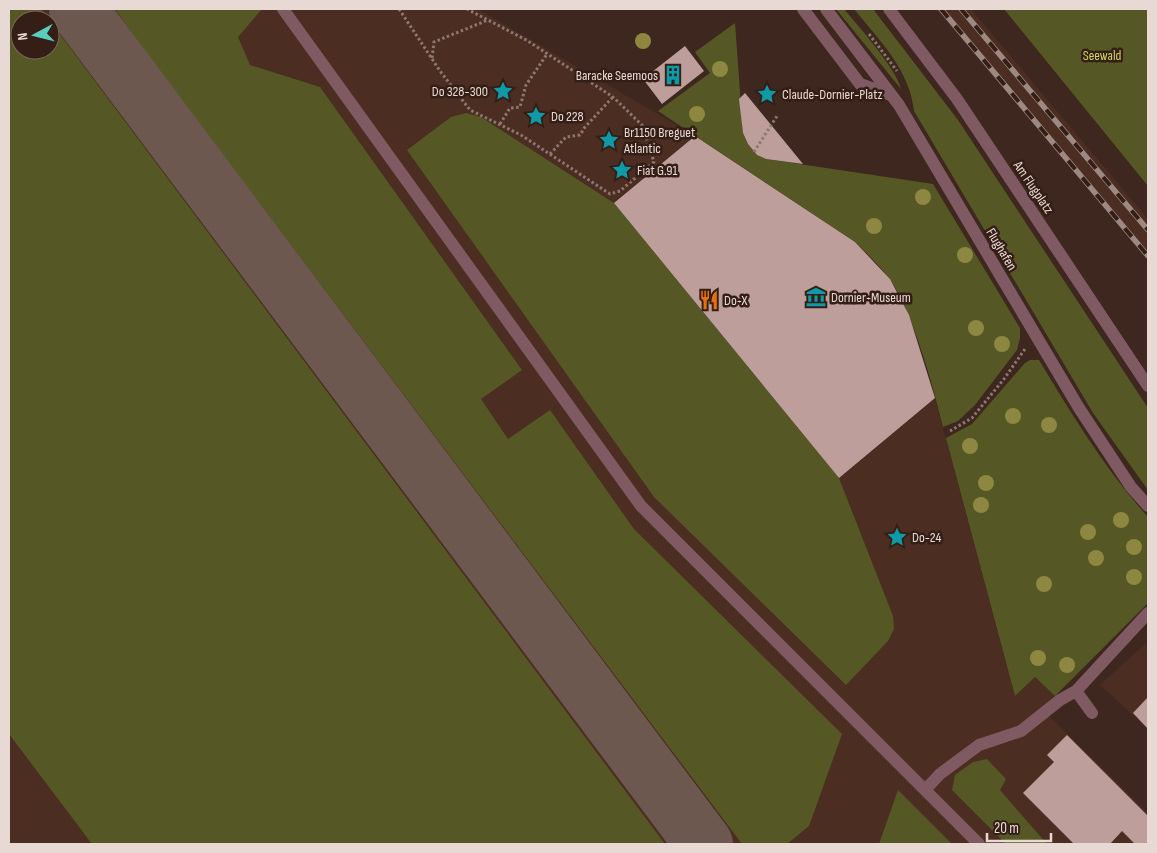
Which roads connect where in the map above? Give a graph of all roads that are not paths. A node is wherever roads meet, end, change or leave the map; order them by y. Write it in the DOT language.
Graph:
graph roads {
  1 [pos="282,9"];
  2 [pos="803,9"];
  3 [pos="826,9"];
  4 [pos="889,9"];
  5 [pos="892,96"];
  6 [pos="1148,386"];
  7 [pos="1148,506"];
  8 [pos="1148,613"];
  9 [pos="1076,691"];
  10 [pos="1092,713"];
  11 [pos="926,790"];
  12 [pos="979,844"];
  1 -- 11 [label="street"];
  2 -- 5 [label="street"];
  3 -- 5 [label="street, Flughafen"];
  4 -- 6 [label="street, Am Flugplatz"];
  5 -- 7 [label="street, Flughafen"];
  8 -- 9 [label="street"];
  9 -- 10 [label="street"];
  9 -- 11 [label="street"];
  11 -- 12 [label="street"];
}
